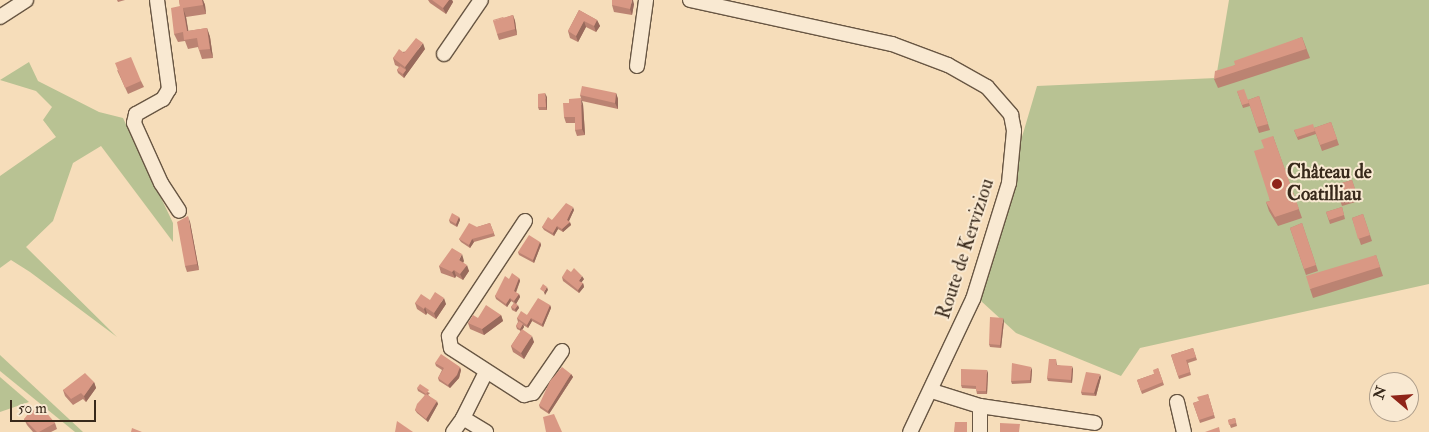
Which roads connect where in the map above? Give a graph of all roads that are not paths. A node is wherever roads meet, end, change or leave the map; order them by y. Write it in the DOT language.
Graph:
graph roads {
  1 [pos="26,0"];
  2 [pos="157,0"];
  3 [pos="481,0"];
  4 [pos="646,0"];
  5 [pos="690,0"];
  6 [pos="0,17"];
  7 [pos="444,54"];
  8 [pos="637,66"];
  9 [pos="179,211"];
  10 [pos="525,221"];
  11 [pos="562,351"];
  12 [pos="486,372"];
  13 [pos="932,391"];
  14 [pos="1177,402"];
  15 [pos="980,406"];
  16 [pos="463,418"];
  17 [pos="1095,423"];
  18 [pos="453,432"];
  19 [pos="486,432"];
  20 [pos="910,432"];
  21 [pos="980,432"];
  22 [pos="1184,432"];
  1 -- 6 [label="street"];
  2 -- 9 [label="street"];
  3 -- 7 [label="street"];
  4 -- 8 [label="street"];
  5 -- 13 [label="street, Route de Kerviziou"];
  10 -- 12 [label="street"];
  11 -- 12 [label="street"];
  12 -- 16 [label="street"];
  13 -- 15 [label="street"];
  13 -- 20 [label="street, Route de Kerviziou"];
  14 -- 22 [label="street"];
  15 -- 17 [label="street"];
  15 -- 21 [label="street"];
  16 -- 18 [label="street"];
  16 -- 19 [label="street"];
}
